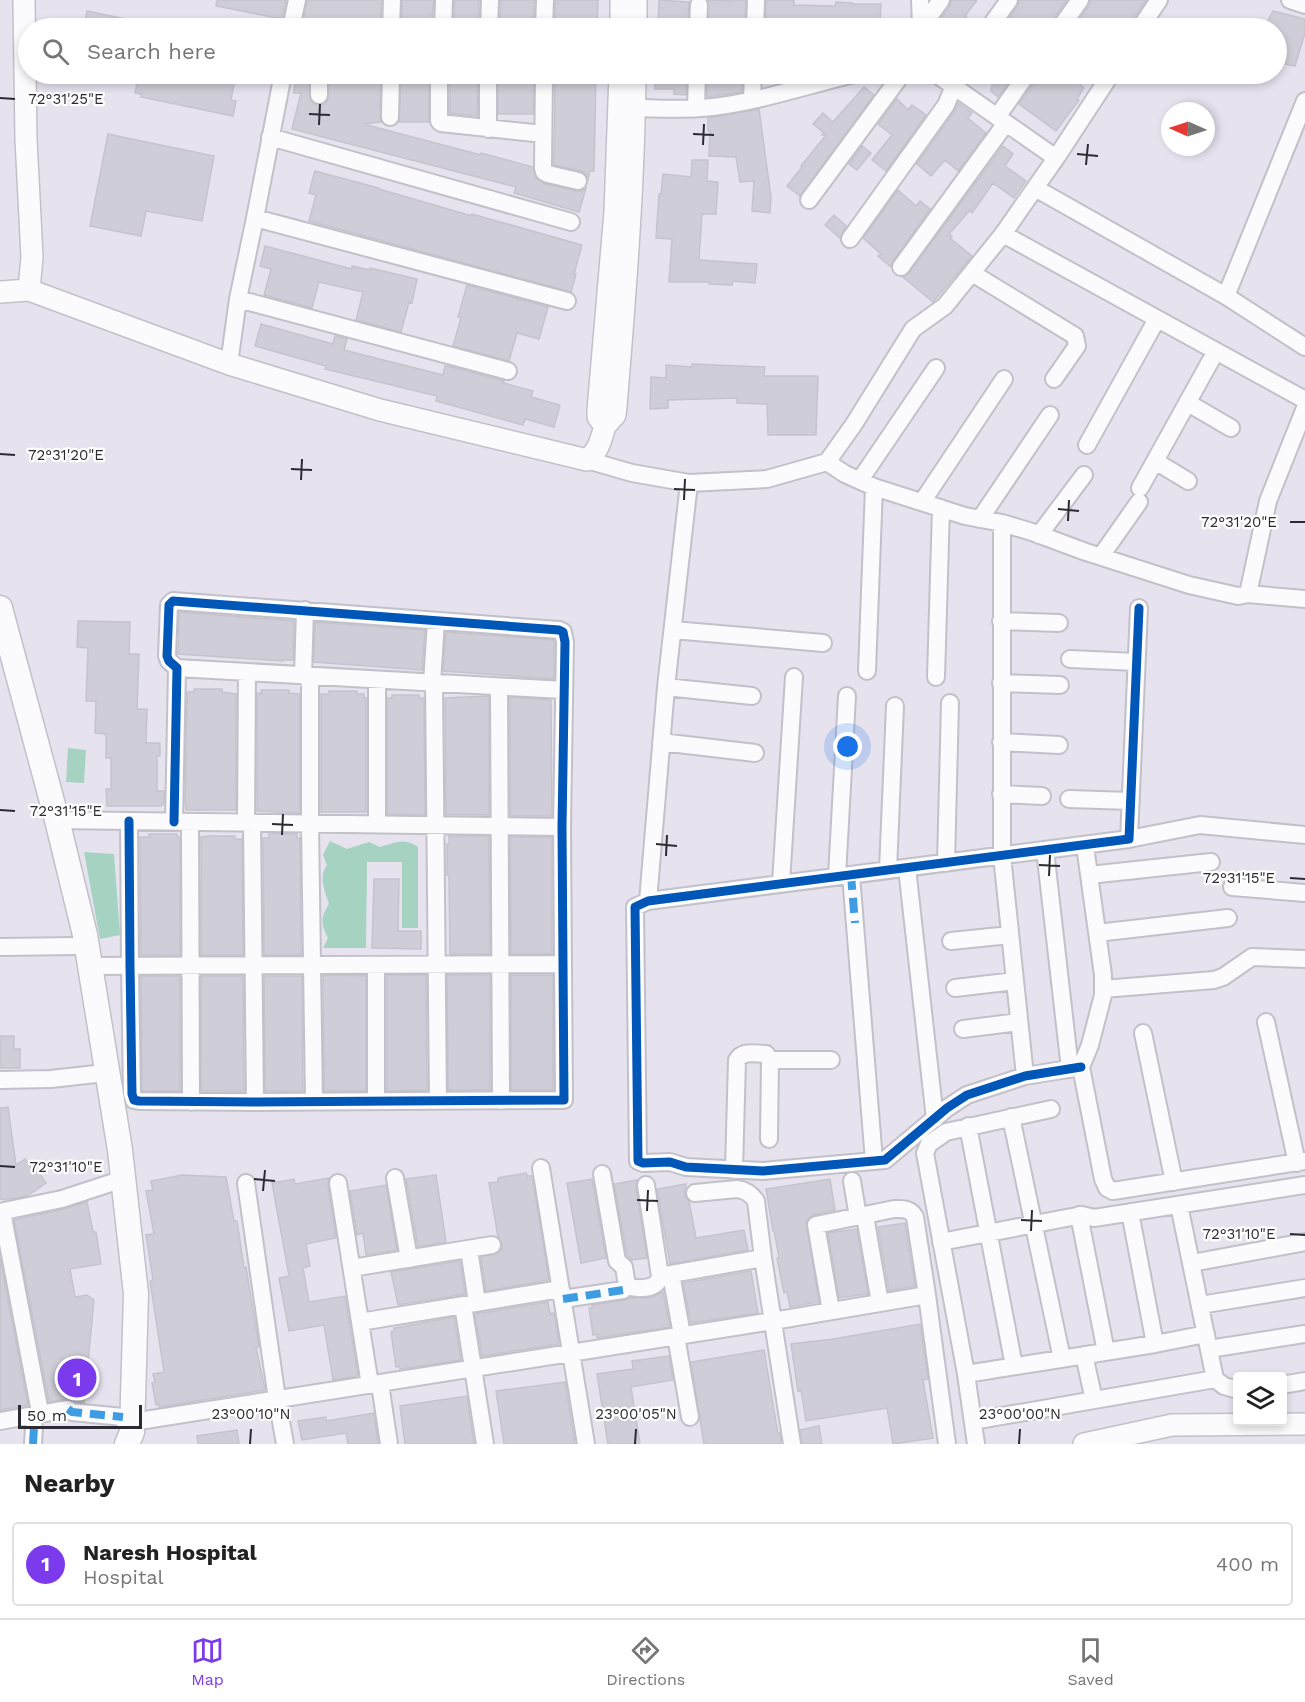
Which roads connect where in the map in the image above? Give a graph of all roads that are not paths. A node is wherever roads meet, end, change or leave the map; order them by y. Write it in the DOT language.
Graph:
graph roads {
  1 [pos="24,0"];
  2 [pos="297,0"];
  3 [pos="392,0"];
  4 [pos="444,0"];
  5 [pos="490,0"];
  6 [pos="545,0"];
  7 [pos="621,0"];
  8 [pos="636,0"];
  9 [pos="756,0"];
  10 [pos="920,0"];
  11 [pos="941,0"];
  12 [pos="1010,0"];
  13 [pos="1080,0"];
  14 [pos="1159,0"];
  15 [pos="1290,0"];
  16 [pos="699,5"];
  17 [pos="1305,5"];
  18 [pos="24,18"];
  19 [pos="293,18"];
  20 [pos="392,18"];
  21 [pos="443,18"];
  22 [pos="489,18"];
  23 [pos="544,18"];
  24 [pos="621,18"];
  25 [pos="636,18"];
  26 [pos="698,18"];
  27 [pos="755,18"];
  28 [pos="921,18"];
  29 [pos="928,18"];
  30 [pos="996,18"];
  31 [pos="1067,18"];
  32 [pos="1147,18"];
  33 [pos="25,84"];
  34 [pos="281,84"];
  35 [pos="319,84"];
  36 [pos="391,84"];
  37 [pos="440,84"];
  38 [pos="488,84"];
  39 [pos="544,84"];
  40 [pos="622,84"];
  41 [pos="633,84"];
  42 [pos="697,84"];
  43 [pos="753,84"];
  44 [pos="813,84"];
  45 [pos="895,84"];
  46 [pos="954,84"];
  47 [pos="960,84"];
  48 [pos="1022,84"];
  49 [pos="1104,84"];
  50 [pos="319,95"];
  51 [pos="752,99"];
  52 [pos="1305,101"];
  53 [pos="627,107"];
  54 [pos="696,108"];
  55 [pos="390,117"];
  56 [pos="1001,120"];
  57 [pos="488,129"];
  58 [pos="543,134"];
  59 [pos="270,137"];
  60 [pos="1056,158"];
  61 [pos="578,181"];
  62 [pos="1035,188"];
  63 [pos="809,200"];
  64 [pos="255,218"];
  65 [pos="572,222"];
  66 [pos="1003,234"];
  67 [pos="850,239"];
  68 [pos="901,267"];
  69 [pos="972,273"];
  70 [pos="29,290"];
  71 [pos="0,292"];
  72 [pos="1226,296"];
  73 [pos="238,299"];
  74 [pos="567,301"];
  75 [pos="1157,319"];
  76 [pos="1305,347"];
  77 [pos="1216,351"];
  78 [pos="229,364"];
  79 [pos="936,368"];
  80 [pos="508,371"];
  81 [pos="1004,379"];
  82 [pos="1054,379"];
  83 [pos="1305,400"];
  84 [pos="1188,402"];
  85 [pos="1305,408"];
  86 [pos="1050,415"];
  87 [pos="1231,428"];
  88 [pos="1087,445"];
  89 [pos="587,460"];
  90 [pos="1155,460"];
  91 [pos="827,462"];
  92 [pos="1084,475"];
  93 [pos="1188,481"];
  94 [pos="689,483"];
  95 [pos="867,484"];
  96 [pos="921,502"];
  97 [pos="941,508"];
  98 [pos="980,519"];
  99 [pos="1002,523"];
  100 [pos="1040,535"];
  101 [pos="1101,556"];
  102 [pos="1248,594"];
  103 [pos="1305,599"];
  104 [pos="0,608"];
  105 [pos="1139,608"];
  106 [pos="305,610"];
  107 [pos="436,621"];
  108 [pos="1001,621"];
  109 [pos="1059,623"];
  110 [pos="672,630"];
  111 [pos="823,643"];
  112 [pos="0,651"];
  113 [pos="1070,659"];
  114 [pos="1136,662"];
  115 [pos="177,668"];
  116 [pos="867,671"];
  117 [pos="247,672"];
  118 [pos="307,676"];
  119 [pos="794,677"];
  120 [pos="936,677"];
  121 [pos="377,680"];
  122 [pos="433,683"];
  123 [pos="1001,683"];
  124 [pos="1060,685"];
  125 [pos="499,687"];
  126 [pos="666,687"];
  127 [pos="563,690"];
  128 [pos="752,696"];
  129 [pos="847,696"];
  130 [pos="950,703"];
  131 [pos="895,706"];
  132 [pos="661,742"];
  133 [pos="1001,742"];
  134 [pos="1059,745"];
  135 [pos="756,753"];
  136 [pos="1002,794"];
  137 [pos="1042,796"];
  138 [pos="1069,799"];
  139 [pos="1131,801"];
  140 [pos="57,820"];
  141 [pos="129,821"];
  142 [pos="182,822"];
  143 [pos="249,823"];
  144 [pos="310,823"];
  145 [pos="377,824"];
  146 [pos="435,825"];
  147 [pos="500,826"];
  148 [pos="562,826"];
  149 [pos="1305,835"];
  150 [pos="1129,839"];
  151 [pos="1085,846"];
  152 [pos="1045,850"];
  153 [pos="1002,855"];
  154 [pos="1211,862"];
  155 [pos="946,863"];
  156 [pos="907,867"];
  157 [pos="888,870"];
  158 [pos="844,875"];
  159 [pos="1089,875"];
  160 [pos="781,884"];
  161 [pos="1232,887"];
  162 [pos="1305,893"];
  163 [pos="648,901"];
  164 [pos="1228,918"];
  165 [pos="1097,933"];
  166 [pos="1010,935"];
  167 [pos="79,940"];
  168 [pos="951,941"];
  169 [pos="0,947"];
  170 [pos="1305,959"];
  171 [pos="253,964"];
  172 [pos="312,964"];
  173 [pos="501,964"];
  174 [pos="563,964"];
  175 [pos="130,965"];
  176 [pos="190,965"];
  177 [pos="375,965"];
  178 [pos="437,965"];
  179 [pos="90,966"];
  180 [pos="1015,981"];
  181 [pos="955,988"];
  182 [pos="1103,989"];
  183 [pos="1019,1022"];
  184 [pos="1266,1022"];
  185 [pos="963,1029"];
  186 [pos="1143,1033"];
  187 [pos="770,1060"];
  188 [pos="831,1060"];
  189 [pos="1076,1068"];
  190 [pos="96,1074"];
  191 [pos="1025,1076"];
  192 [pos="0,1080"];
  193 [pos="376,1101"];
  194 [pos="438,1101"];
  195 [pos="501,1101"];
  196 [pos="191,1102"];
  197 [pos="255,1102"];
  198 [pos="314,1102"];
  199 [pos="1052,1109"];
  200 [pos="1011,1117"];
  201 [pos="935,1119"];
  202 [pos="968,1126"];
  203 [pos="769,1139"];
  204 [pos="874,1161"];
  205 [pos="1301,1162"];
  206 [pos="541,1168"];
  207 [pos="734,1170"];
  208 [pos="602,1174"];
  209 [pos="395,1178"];
  210 [pos="852,1181"];
  211 [pos="114,1182"];
  212 [pos="1174,1182"];
  213 [pos="246,1183"];
  214 [pos="338,1183"];
  215 [pos="646,1185"];
  216 [pos="1305,1185"];
  217 [pos="694,1193"];
  218 [pos="1179,1205"];
  219 [pos="1,1212"];
  220 [pos="1130,1212"];
  221 [pos="1079,1215"];
  222 [pos="861,1217"];
  223 [pos="1035,1225"];
  224 [pos="989,1233"];
  225 [pos="941,1242"];
  226 [pos="1305,1242"];
  227 [pos="492,1245"];
  228 [pos="469,1249"];
  229 [pos="763,1258"];
  230 [pos="409,1259"];
  231 [pos="1192,1263"];
  232 [pos="352,1268"];
  233 [pos="666,1275"];
  234 [pos="1305,1288"];
  235 [pos="623,1290"];
  236 [pos="562,1294"];
  237 [pos="927,1295"];
  238 [pos="879,1303"];
  239 [pos="470,1304"];
  240 [pos="1200,1305"];
  241 [pos="831,1311"];
  242 [pos="773,1321"];
  243 [pos="360,1322"];
  244 [pos="1305,1334"];
  245 [pos="679,1336"];
  246 [pos="1208,1341"];
  247 [pos="1155,1344"];
  248 [pos="1106,1352"];
  249 [pos="571,1353"];
  250 [pos="1084,1355"];
  251 [pos="1062,1359"];
  252 [pos="1014,1366"];
  253 [pos="473,1369"];
  254 [pos="966,1374"];
  255 [pos="1215,1379"];
  256 [pos="1305,1381"];
  257 [pos="375,1384"];
  258 [pos="1287,1384"];
  259 [pos="1233,1389"];
  260 [pos="277,1399"];
  261 [pos="1094,1400"];
  262 [pos="690,1417"];
  263 [pos="126,1419"];
  264 [pos="0,1421"];
  265 [pos="973,1421"];
  266 [pos="1305,1425"];
  267 [pos="35,1428"];
  268 [pos="114,1444"];
  269 [pos="127,1444"];
  270 [pos="285,1444"];
  271 [pos="389,1444"];
  272 [pos="485,1444"];
  273 [pos="586,1444"];
  274 [pos="792,1444"];
  275 [pos="946,1444"];
  276 [pos="976,1444"];
  277 [pos="1084,1444"];
  1 -- 18 [label="street"];
  2 -- 19 [label="street"];
  3 -- 20 [label="street"];
  4 -- 21 [label="street"];
  5 -- 22 [label="street"];
  6 -- 23 [label="street"];
  7 -- 24 [label="street"];
  8 -- 25 [label="street"];
  9 -- 27 [label="street"];
  10 -- 28 [label="street"];
  11 -- 29 [label="street"];
  12 -- 30 [label="street"];
  13 -- 31 [label="street"];
  14 -- 32 [label="street"];
  15 -- 17 [label="street"];
  16 -- 26 [label="street"];
  33 -- 70 [label="street"];
  34 -- 59 [label="street"];
  35 -- 50 [label="street"];
  36 -- 55 [label="street"];
  37 -- 57 [label="street"];
  38 -- 57 [label="street"];
  39 -- 58 [label="street"];
  40 -- 53 [label="street"];
  41 -- 53 [label="street"];
  42 -- 54 [label="street"];
  43 -- 51 [label="street"];
  44 -- 51 [label="street"];
  45 -- 63 [label="street"];
  46 -- 67 [label="street"];
  47 -- 56 [label="street"];
  48 -- 56 [label="street"];
  49 -- 60 [label="street"];
  51 -- 54 [label="street"];
  52 -- 72 [label="street"];
  53 -- 54 [label="street"];
  53 -- 89 [label="street"];
  56 -- 60 [label="street"];
  56 -- 68 [label="street"];
  57 -- 58 [label="street"];
  58 -- 61 [label="street"];
  59 -- 64 [label="street"];
  59 -- 65 [label="street"];
  60 -- 62 [label="street"];
  62 -- 66 [label="street"];
  62 -- 72 [label="street"];
  64 -- 73 [label="street"];
  64 -- 74 [label="street"];
  66 -- 69 [label="street"];
  66 -- 75 [label="street"];
  69 -- 82 [label="street"];
  69 -- 91 [label="street"];
  70 -- 71 [label="street"];
  70 -- 78 [label="street"];
  72 -- 76 [label="street"];
  73 -- 78 [label="street"];
  73 -- 80 [label="street"];
  75 -- 77 [label="street"];
  75 -- 88 [label="street"];
  77 -- 83 [label="street"];
  77 -- 84 [label="street"];
  78 -- 89 [label="street"];
  79 -- 95 [label="street"];
  81 -- 96 [label="street"];
  84 -- 87 [label="street"];
  84 -- 90 [label="street"];
  85 -- 102 [label="street"];
  86 -- 98 [label="street"];
  89 -- 94 [label="street"];
  90 -- 93 [label="street"];
  90 -- 101 [label="street"];
  91 -- 94 [label="street"];
  91 -- 95 [label="street"];
  92 -- 100 [label="street"];
  94 -- 110 [label="street"];
  95 -- 96 [label="street"];
  95 -- 116 [label="street"];
  96 -- 97 [label="street"];
  97 -- 98 [label="street"];
  97 -- 120 [label="street"];
  98 -- 99 [label="street"];
  99 -- 100 [label="street"];
  99 -- 108 [label="street"];
  100 -- 101 [label="street"];
  101 -- 102 [label="street"];
  102 -- 103 [label="street"];
  104 -- 140 [label="main road"];
  105 -- 114 [label="street"];
  106 -- 107 [label="street"];
  106 -- 115 [label="street"];
  106 -- 118 [label="street"];
  107 -- 122 [label="street"];
  107 -- 127 [label="street"];
  108 -- 109 [label="street"];
  108 -- 123 [label="street"];
  110 -- 111 [label="street"];
  110 -- 126 [label="street"];
  112 -- 167 [label="main road"];
  113 -- 114 [label="street"];
  114 -- 139 [label="street"];
  115 -- 117 [label="street"];
  115 -- 142 [label="street"];
  117 -- 118 [label="street"];
  117 -- 143 [label="street"];
  118 -- 121 [label="street"];
  118 -- 144 [label="street"];
  119 -- 160 [label="street"];
  121 -- 122 [label="street"];
  121 -- 145 [label="street"];
  122 -- 125 [label="street"];
  122 -- 146 [label="street"];
  123 -- 124 [label="street"];
  123 -- 133 [label="street"];
  125 -- 127 [label="street"];
  125 -- 147 [label="street"];
  126 -- 128 [label="street"];
  126 -- 132 [label="street"];
  127 -- 148 [label="street"];
  129 -- 158 [label="street"];
  130 -- 155 [label="street"];
  131 -- 157 [label="street"];
  132 -- 135 [label="street"];
  132 -- 163 [label="street"];
  133 -- 134 [label="street"];
  133 -- 136 [label="street"];
  136 -- 137 [label="street"];
  136 -- 153 [label="street"];
  138 -- 139 [label="street"];
  139 -- 150 [label="street"];
  140 -- 141 [label="street"];
  140 -- 167 [label="main road"];
  141 -- 142 [label="street"];
  141 -- 175 [label="street"];
  142 -- 143 [label="street"];
  142 -- 176 [label="street"];
  143 -- 144 [label="street"];
  143 -- 171 [label="street"];
  144 -- 145 [label="street"];
  144 -- 172 [label="street"];
  145 -- 146 [label="street"];
  146 -- 147 [label="street"];
  146 -- 178 [label="street"];
  147 -- 148 [label="street"];
  147 -- 173 [label="street"];
  148 -- 174 [label="street"];
  149 -- 150 [label="street"];
  150 -- 151 [label="street"];
  151 -- 152 [label="street"];
  151 -- 159 [label="street"];
  152 -- 153 [label="street"];
  152 -- 189 [label="street"];
  153 -- 155 [label="street"];
  153 -- 166 [label="street"];
  154 -- 159 [label="street"];
  155 -- 156 [label="street"];
  156 -- 157 [label="street"];
  156 -- 201 [label="street"];
  157 -- 158 [label="street"];
  158 -- 160 [label="street"];
  158 -- 204 [label="street"];
  159 -- 165 [label="street"];
  160 -- 163 [label="street"];
  161 -- 162 [label="street"];
  163 -- 207 [label="street"];
  164 -- 165 [label="street"];
  165 -- 182 [label="street"];
  166 -- 168 [label="street"];
  166 -- 180 [label="street"];
  167 -- 169 [label="street"];
  167 -- 179 [label="main road"];
  167 -- 190 [label="main road"];
  170 -- 182 [label="street"];
  171 -- 172 [label="street"];
  171 -- 176 [label="street"];
  171 -- 197 [label="street"];
  172 -- 177 [label="street"];
  172 -- 198 [label="street"];
  173 -- 174 [label="street"];
  173 -- 178 [label="street"];
  173 -- 195 [label="street"];
  174 -- 195 [label="street"];
  175 -- 176 [label="street"];
  175 -- 179 [label="street"];
  175 -- 196 [label="street"];
  176 -- 196 [label="street"];
  177 -- 178 [label="street"];
  177 -- 193 [label="street"];
  178 -- 194 [label="street"];
  179 -- 263 [label="main road"];
  180 -- 181 [label="street"];
  180 -- 183 [label="street"];
  182 -- 189 [label="street"];
  183 -- 185 [label="street"];
  183 -- 191 [label="street"];
  184 -- 205 [label="street"];
  186 -- 212 [label="street"];
  187 -- 188 [label="street"];
  187 -- 203 [label="street"];
  187 -- 207 [label="street"];
  189 -- 191 [label="street"];
  189 -- 212 [label="street"];
  190 -- 192 [label="street"];
  190 -- 211 [label="main road"];
  191 -- 201 [label="street"];
  193 -- 194 [label="street"];
  193 -- 198 [label="street"];
  194 -- 195 [label="street"];
  196 -- 197 [label="street"];
  197 -- 198 [label="street"];
  199 -- 200 [label="street"];
  200 -- 202 [label="street"];
  200 -- 223 [label="street"];
  201 -- 204 [label="street"];
  202 -- 224 [label="street"];
  202 -- 225 [label="street"];
  204 -- 207 [label="street"];
  205 -- 212 [label="street"];
  206 -- 236 [label="street"];
  208 -- 233 [label="street"];
  209 -- 230 [label="street"];
  210 -- 222 [label="street"];
  211 -- 219 [label="street"];
  211 -- 263 [label="main road"];
  213 -- 260 [label="street"];
  214 -- 232 [label="street"];
  215 -- 233 [label="street"];
  216 -- 218 [label="street"];
  217 -- 229 [label="street"];
  218 -- 220 [label="street"];
  218 -- 231 [label="street"];
  219 -- 267 [label="street"];
  220 -- 221 [label="street"];
  220 -- 247 [label="street"];
  221 -- 223 [label="street"];
  221 -- 248 [label="street"];
  222 -- 237 [label="street"];
  222 -- 238 [label="street"];
  222 -- 241 [label="street"];
  223 -- 224 [label="street"];
  223 -- 251 [label="street"];
  224 -- 225 [label="street"];
  224 -- 252 [label="street"];
  225 -- 254 [label="street"];
  226 -- 231 [label="street"];
  227 -- 228 [label="street"];
  228 -- 230 [label="street"];
  228 -- 239 [label="street"];
  229 -- 233 [label="street"];
  229 -- 242 [label="street"];
  230 -- 232 [label="street"];
  231 -- 240 [label="street"];
  232 -- 243 [label="street"];
  233 -- 245 [label="street"];
  234 -- 240 [label="street"];
  235 -- 236 [label="street"];
  236 -- 239 [label="street"];
  236 -- 249 [label="street"];
  237 -- 238 [label="street"];
  237 -- 275 [label="street"];
  238 -- 241 [label="street"];
  239 -- 243 [label="street"];
  239 -- 253 [label="street"];
  240 -- 246 [label="street"];
  241 -- 242 [label="street"];
  242 -- 245 [label="street"];
  242 -- 274 [label="street"];
  243 -- 257 [label="street"];
  244 -- 246 [label="street"];
  245 -- 249 [label="street"];
  245 -- 262 [label="street"];
  246 -- 247 [label="street"];
  246 -- 255 [label="street"];
  247 -- 248 [label="street"];
  248 -- 250 [label="street"];
  249 -- 253 [label="street"];
  249 -- 273 [label="street"];
  250 -- 251 [label="street"];
  250 -- 261 [label="street"];
  251 -- 252 [label="street"];
  252 -- 254 [label="street"];
  253 -- 257 [label="street"];
  253 -- 272 [label="street"];
  254 -- 265 [label="street"];
  255 -- 259 [label="street"];
  255 -- 261 [label="street"];
  256 -- 258 [label="street"];
  257 -- 260 [label="street"];
  257 -- 271 [label="street"];
  260 -- 263 [label="street"];
  260 -- 270 [label="street"];
  261 -- 265 [label="street"];
  263 -- 267 [label="street"];
  263 -- 268 [label="main road"];
  263 -- 269 [label="main road"];
  264 -- 267 [label="street"];
  265 -- 276 [label="street"];
  266 -- 277 [label="street"];
}
